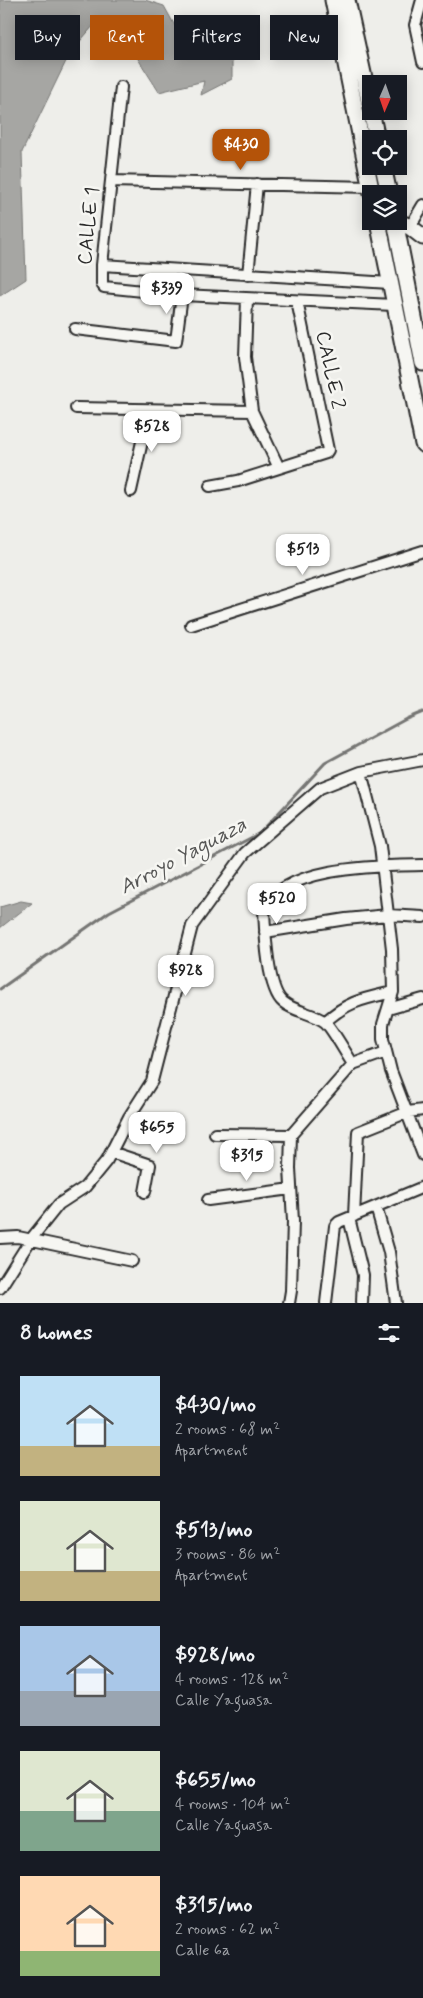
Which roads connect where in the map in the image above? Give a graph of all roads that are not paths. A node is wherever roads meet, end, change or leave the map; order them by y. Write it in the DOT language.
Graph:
graph roads {
  1 [pos="333,0"];
  2 [pos="347,0"];
  3 [pos="422,0"];
  4 [pos="419,24"];
  5 [pos="423,62"];
  6 [pos="363,75"];
  7 [pos="121,88"];
  8 [pos="111,181"];
  9 [pos="257,184"];
  10 [pos="371,185"];
  11 [pos="362,189"];
  12 [pos="423,205"];
  13 [pos="407,218"];
  14 [pos="407,227"];
  15 [pos="380,230"];
  16 [pos="402,230"];
  17 [pos="423,237"];
  18 [pos="102,265"];
  19 [pos="248,275"];
  20 [pos="390,283"];
  21 [pos="182,295"];
  22 [pos="248,299"];
  23 [pos="297,302"];
  24 [pos="394,305"];
  25 [pos="75,329"];
  26 [pos="423,363"];
  27 [pos="76,408"];
  28 [pos="149,410"];
  29 [pos="252,411"];
  30 [pos="423,444"];
  31 [pos="279,468"];
  32 [pos="210,486"];
  33 [pos="130,491"];
  34 [pos="423,551"];
  35 [pos="191,625"];
  36 [pos="423,760"];
  37 [pos="361,772"];
  38 [pos="423,865"];
  39 [pos="382,866"];
  40 [pos="388,915"];
  41 [pos="423,917"];
  42 [pos="265,932"];
  43 [pos="393,992"];
  44 [pos="423,999"];
  45 [pos="388,1009"];
  46 [pos="325,1022"];
  47 [pos="386,1052"];
  48 [pos="352,1064"];
  49 [pos="423,1110"];
  50 [pos="408,1112"];
  51 [pos="214,1134"];
  52 [pos="291,1136"];
  53 [pos="111,1152"];
  54 [pos="423,1155"];
  55 [pos="423,1187"];
  56 [pos="291,1189"];
  57 [pos="145,1192"];
  58 [pos="208,1200"];
  59 [pos="376,1207"];
  60 [pos="347,1218"];
  61 [pos="0,1238"];
  62 [pos="31,1239"];
  63 [pos="132,1261"];
  64 [pos="0,1288"];
  65 [pos="289,1303"];
  66 [pos="326,1303"];
  67 [pos="362,1303"];
  68 [pos="396,1303"];
  1 -- 10 [label="street"];
  2 -- 6 [label="street"];
  3 -- 4 [label="street"];
  4 -- 5 [label="street"];
  7 -- 8 [label="street, CALLE 1"];
  8 -- 9 [label="street"];
  8 -- 18 [label="street, CALLE 1"];
  9 -- 11 [label="street"];
  9 -- 19 [label="street"];
  12 -- 13 [label="street"];
  14 -- 17 [label="street"];
  15 -- 20 [label="street"];
  16 -- 26 [label="street"];
  18 -- 19 [label="street"];
  18 -- 21 [label="street, CALLE 1"];
  19 -- 20 [label="street"];
  20 -- 24 [label="street"];
  21 -- 22 [label="street, CALLE 1"];
  21 -- 25 [label="street"];
  22 -- 23 [label="street, CALLE 1"];
  22 -- 29 [label="street"];
  23 -- 24 [label="street, CALLE 1"];
  23 -- 31 [label="street, CALLE 2"];
  24 -- 30 [label="street"];
  27 -- 28 [label="street"];
  28 -- 29 [label="street"];
  28 -- 33 [label="street"];
  29 -- 31 [label="street"];
  31 -- 32 [label="street"];
  34 -- 35 [label="street"];
  36 -- 37 [label="street"];
  37 -- 39 [label="street"];
  37 -- 53 [label="street"];
  38 -- 39 [label="street"];
  39 -- 40 [label="street"];
  39 -- 42 [label="street"];
  40 -- 41 [label="street"];
  40 -- 42 [label="street"];
  40 -- 43 [label="street"];
  42 -- 46 [label="street"];
  43 -- 45 [label="street"];
  43 -- 46 [label="street"];
  44 -- 45 [label="street"];
  45 -- 47 [label="street"];
  46 -- 48 [label="street"];
  47 -- 48 [label="street"];
  47 -- 50 [label="street"];
  48 -- 52 [label="street"];
  49 -- 50 [label="street"];
  50 -- 54 [label="street"];
  50 -- 60 [label="street"];
  51 -- 52 [label="street"];
  52 -- 56 [label="street"];
  53 -- 57 [label="street"];
  53 -- 62 [label="street"];
  55 -- 59 [label="street"];
  56 -- 58 [label="street"];
  56 -- 65 [label="street"];
  59 -- 60 [label="street"];
  59 -- 68 [label="street"];
  60 -- 66 [label="street"];
  60 -- 67 [label="street"];
  61 -- 62 [label="street"];
  62 -- 63 [label="street"];
  62 -- 64 [label="street"];
}
